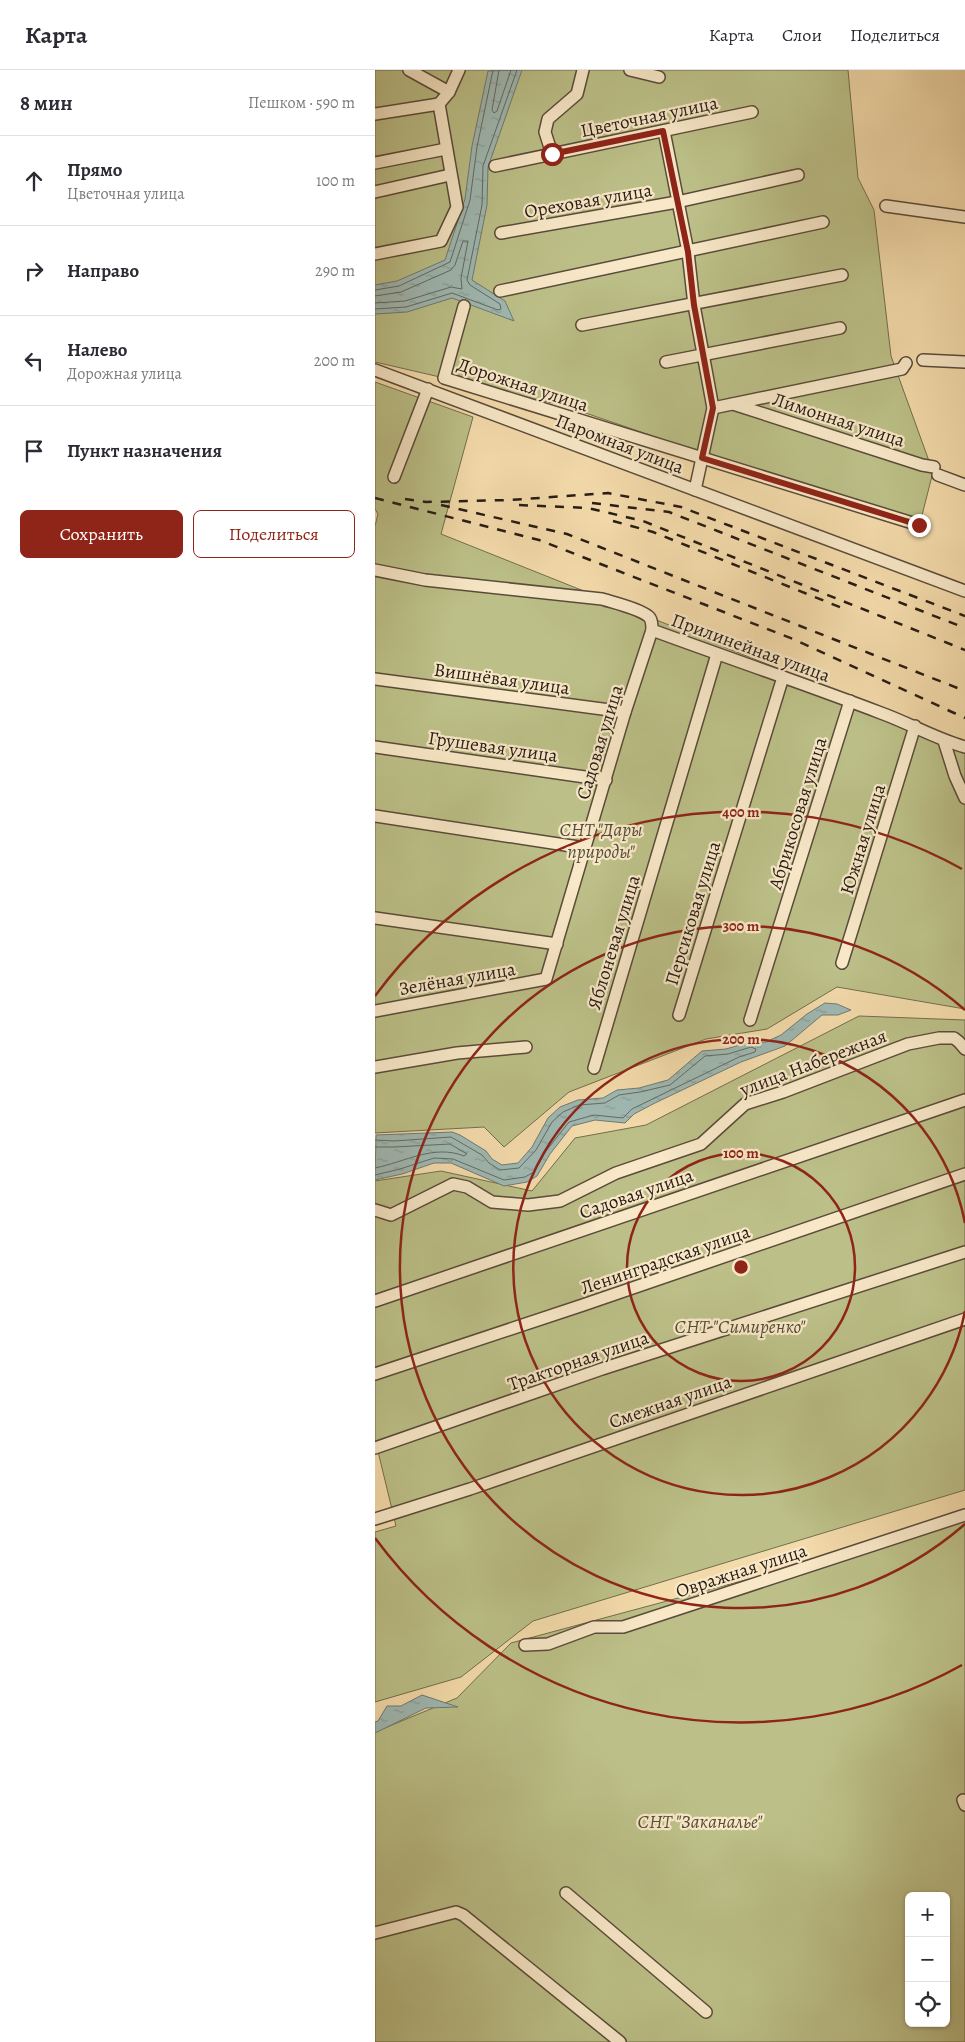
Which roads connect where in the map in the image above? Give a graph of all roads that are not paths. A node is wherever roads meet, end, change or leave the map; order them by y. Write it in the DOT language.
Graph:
graph roads {
  1 [pos="409,70"];
  2 [pos="459,70"];
  3 [pos="583,70"];
  4 [pos="630,70"];
  5 [pos="659,77"];
  6 [pos="449,92"];
  7 [pos="439,104"];
  8 [pos="752,112"];
  9 [pos="375,114"];
  10 [pos="663,131"];
  11 [pos="446,149"];
  12 [pos="552,154"];
  13 [pos="375,163"];
  14 [pos="495,166"];
  15 [pos="450,175"];
  16 [pos="798,175"];
  17 [pos="375,192"];
  18 [pos="677,202"];
  19 [pos="885,206"];
  20 [pos="965,217"];
  21 [pos="823,222"];
  22 [pos="501,233"];
  23 [pos="688,252"];
  24 [pos="375,254"];
  25 [pos="842,275"];
  26 [pos="500,291"];
  27 [pos="694,305"];
  28 [pos="464,306"];
  29 [pos="581,325"];
  30 [pos="840,328"];
  31 [pos="704,355"];
  32 [pos="923,360"];
  33 [pos="666,362"];
  34 [pos="965,362"];
  35 [pos="906,363"];
  36 [pos="375,370"];
  37 [pos="428,389"];
  38 [pos="733,404"];
  39 [pos="713,408"];
  40 [pos="702,458"];
  41 [pos="394,477"];
  42 [pos="965,485"];
  43 [pos="695,490"];
  44 [pos="919,525"];
  45 [pos="375,570"];
  46 [pos="965,591"];
  47 [pos="652,630"];
  48 [pos="717,654"];
  49 [pos="783,677"];
  50 [pos="375,679"];
  51 [pos="850,701"];
  52 [pos="625,712"];
  53 [pos="915,726"];
  54 [pos="944,741"];
  55 [pos="375,747"];
  56 [pos="965,747"];
  57 [pos="606,780"];
  58 [pos="965,798"];
  59 [pos="375,816"];
  60 [pos="585,848"];
  61 [pos="375,918"];
  62 [pos="557,944"];
  63 [pos="841,963"];
  64 [pos="546,979"];
  65 [pos="375,1011"];
  66 [pos="679,1015"];
  67 [pos="750,1020"];
  68 [pos="526,1047"];
  69 [pos="965,1049"];
  70 [pos="375,1067"];
  71 [pos="594,1068"];
  72 [pos="965,1100"];
  73 [pos="965,1174"];
  74 [pos="375,1210"];
  75 [pos="965,1252"];
  76 [pos="375,1301"];
  77 [pos="965,1318"];
  78 [pos="375,1374"];
  79 [pos="375,1448"];
  80 [pos="965,1516"];
  81 [pos="381,1517"];
  82 [pos="525,1645"];
  83 [pos="566,1892"];
  84 [pos="375,1932"];
  85 [pos="705,2012"];
  86 [pos="621,2042"];
  1 -- 6 [label="street"];
  2 -- 6 [label="street"];
  3 -- 12 [label="street"];
  4 -- 5 [label="street"];
  6 -- 7 [label="street"];
  7 -- 9 [label="street"];
  7 -- 11 [label="street"];
  8 -- 10 [label="street, Цветочная улица"];
  10 -- 12 [label="street, Цветочная улица"];
  10 -- 18 [label="street"];
  11 -- 13 [label="street"];
  11 -- 15 [label="street"];
  12 -- 14 [label="street, Цветочная улица"];
  15 -- 17 [label="street"];
  15 -- 24 [label="street"];
  16 -- 18 [label="street, Ореховая улица"];
  18 -- 22 [label="street, Ореховая улица"];
  18 -- 23 [label="street"];
  19 -- 20 [label="street"];
  21 -- 23 [label="street"];
  23 -- 26 [label="street"];
  23 -- 27 [label="street"];
  25 -- 27 [label="street"];
  27 -- 29 [label="street"];
  27 -- 31 [label="street"];
  28 -- 40 [label="street, Дорожная улица"];
  30 -- 31 [label="street"];
  31 -- 33 [label="street"];
  31 -- 39 [label="street"];
  32 -- 34 [label="street"];
  35 -- 38 [label="street"];
  36 -- 37 [label="street, Паромная улица"];
  37 -- 41 [label="street"];
  37 -- 43 [label="street, Паромная улица"];
  38 -- 39 [label="street"];
  38 -- 42 [label="street, Лимонная улица"];
  39 -- 40 [label="street"];
  40 -- 43 [label="street"];
  40 -- 44 [label="street, Дорожная улица"];
  43 -- 46 [label="street, Паромная улица"];
  45 -- 47 [label="street, Прилинейная улица"];
  47 -- 48 [label="street, Прилинейная улица"];
  47 -- 52 [label="street, Садовая улица"];
  48 -- 49 [label="street, Прилинейная улица"];
  48 -- 71 [label="street, Яблоневая улица"];
  49 -- 51 [label="street, Прилинейная улица"];
  49 -- 66 [label="street, Персиковая улица"];
  50 -- 52 [label="street, Вишнёвая улица"];
  51 -- 53 [label="street, Прилинейная улица"];
  51 -- 67 [label="street, Абрикосовая улица"];
  52 -- 57 [label="street, Садовая улица"];
  53 -- 54 [label="street, Прилинейная улица"];
  53 -- 63 [label="street, Южная улица"];
  54 -- 56 [label="street, Прилинейная улица"];
  54 -- 58 [label="street"];
  55 -- 57 [label="street, Грушевая улица"];
  57 -- 60 [label="street, Садовая улица"];
  59 -- 60 [label="street"];
  60 -- 62 [label="street, Садовая улица"];
  61 -- 62 [label="street"];
  62 -- 64 [label="street, Садовая улица"];
  64 -- 65 [label="street, Зелёная улица"];
  68 -- 70 [label="street"];
  69 -- 74 [label="street, улица Набережная"];
  72 -- 76 [label="street, Садовая улица"];
  73 -- 78 [label="street, Ленинградская улица"];
  75 -- 79 [label="street, Тракторная улица"];
  77 -- 81 [label="street, Смежная улица"];
  80 -- 82 [label="street, Овражная улица"];
  83 -- 85 [label="street"];
  84 -- 86 [label="street"];
}
